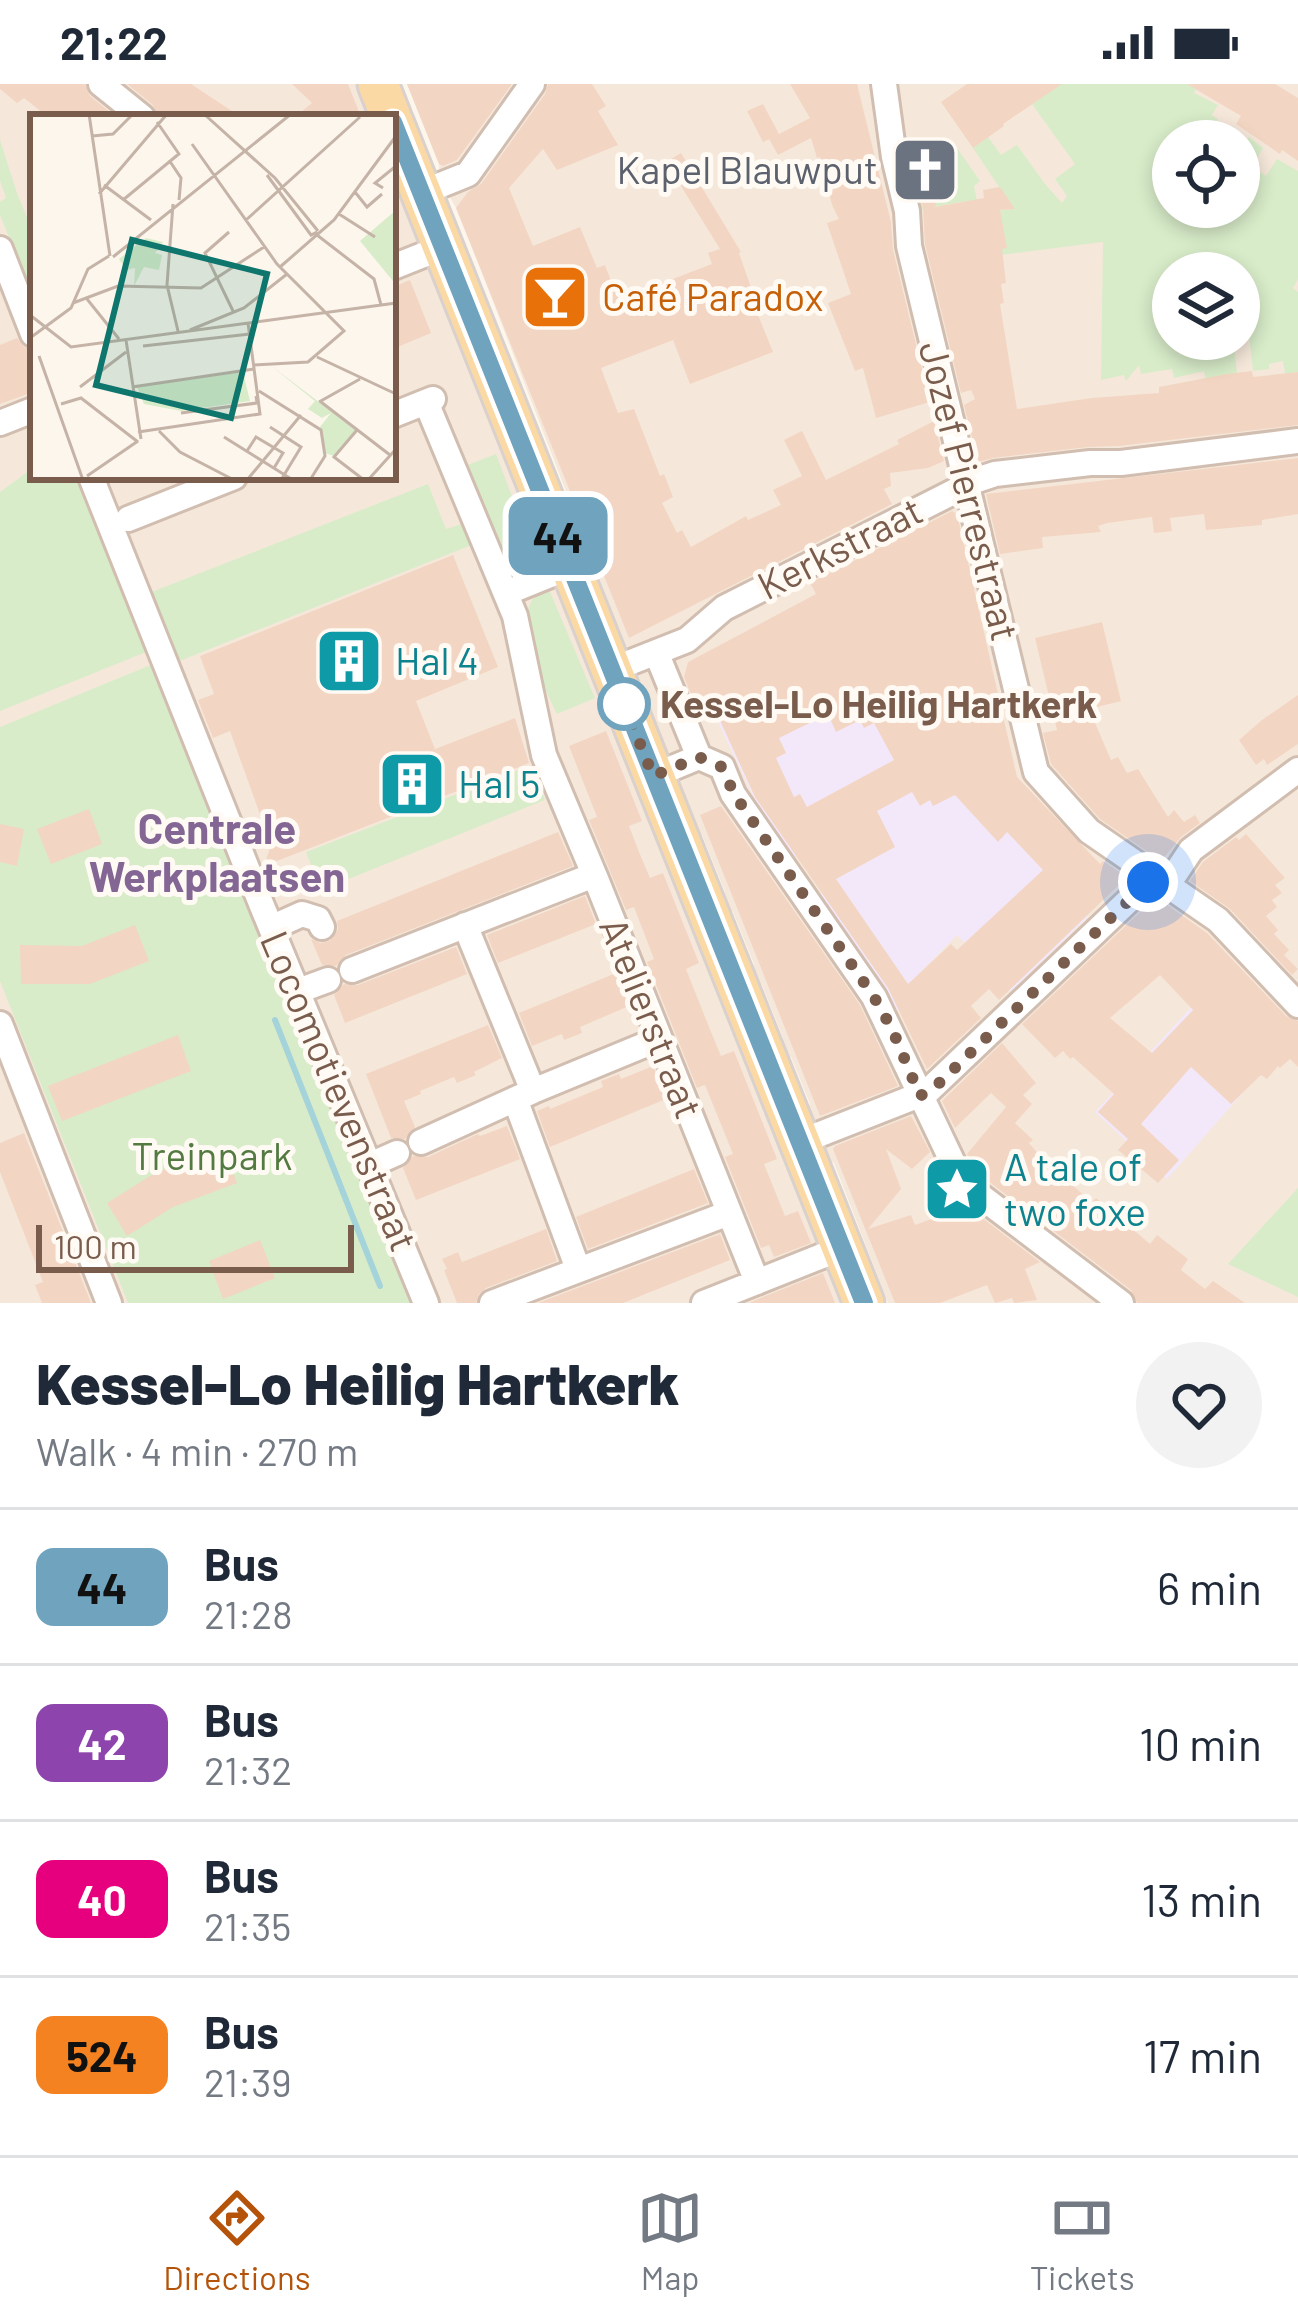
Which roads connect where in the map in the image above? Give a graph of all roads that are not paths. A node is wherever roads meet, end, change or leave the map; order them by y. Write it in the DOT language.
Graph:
graph roads {
  1 [pos="101,84"];
  2 [pos="378,84"];
  3 [pos="532,84"];
  4 [pos="884,84"];
  5 [pos="138,114"];
  6 [pos="390,114"];
  7 [pos="396,130"];
  8 [pos="421,193"];
  9 [pos="443,247"];
  10 [pos="0,248"];
  11 [pos="396,266"];
  12 [pos="30,326"];
  13 [pos="30,411"];
  14 [pos="396,414"];
  15 [pos="0,423"];
  16 [pos="1298,441"];
  17 [pos="92,480"];
  18 [pos="226,480"];
  19 [pos="967,483"];
  20 [pos="128,519"];
  21 [pos="570,567"];
  22 [pos="506,593"];
  23 [pos="656,652"];
  24 [pos="611,670"];
  25 [pos="699,757"];
  26 [pos="1298,770"];
  27 [pos="653,776"];
  28 [pos="595,875"];
  29 [pos="1161,879"];
  30 [pos="465,925"];
  31 [pos="322,927"];
  32 [pos="271,928"];
  33 [pos="298,991"];
  34 [pos="1292,992"];
  35 [pos="0,1024"];
  36 [pos="659,1039"];
  37 [pos="524,1095"];
  38 [pos="920,1096"];
  39 [pos="421,1142"];
  40 [pos="800,1142"];
  41 [pos="397,1153"];
  42 [pos="370,1166"];
  43 [pos="729,1213"];
  44 [pos="842,1248"];
  45 [pos="578,1269"];
  46 [pos="757,1282"];
  47 [pos="109,1303"];
  48 [pos="426,1303"];
  49 [pos="492,1303"];
  50 [pos="704,1303"];
  51 [pos="864,1303"];
  52 [pos="1120,1303"];
  1 -- 5 [label="street"];
  2 -- 6 [label="main road"];
  3 -- 8 [label="street"];
  4 -- 19 [label="street, Jozef Pierrestraat"];
  7 -- 8 [label="main road"];
  8 -- 9 [label="main road"];
  9 -- 11 [label="street"];
  9 -- 21 [label="main road"];
  10 -- 12 [label="street"];
  13 -- 15 [label="street"];
  14 -- 22 [label="street, Atelierstraat"];
  16 -- 19 [label="street, Kerkstraat"];
  17 -- 32 [label="street, Locomotievenstraat"];
  18 -- 20 [label="street"];
  19 -- 23 [label="street, Kerkstraat"];
  19 -- 29 [label="street, Jozef Pierrestraat"];
  21 -- 22 [label="street"];
  21 -- 24 [label="main road"];
  22 -- 28 [label="street, Atelierstraat"];
  23 -- 24 [label="street, Kerkstraat"];
  23 -- 25 [label="street"];
  24 -- 27 [label="main road"];
  25 -- 27 [label="street"];
  25 -- 38 [label="street"];
  26 -- 29 [label="street"];
  27 -- 40 [label="main road"];
  28 -- 30 [label="street"];
  28 -- 36 [label="street, Atelierstraat"];
  29 -- 34 [label="street, Jozef Pierrestraat"];
  29 -- 38 [label="street"];
  30 -- 33 [label="street"];
  30 -- 37 [label="street"];
  31 -- 32 [label="street"];
  32 -- 33 [label="street, Locomotievenstraat"];
  33 -- 42 [label="street, Locomotievenstraat"];
  35 -- 47 [label="street"];
  36 -- 37 [label="street"];
  36 -- 43 [label="street, Atelierstraat"];
  37 -- 39 [label="street"];
  37 -- 45 [label="street"];
  38 -- 40 [label="street"];
  38 -- 52 [label="street"];
  40 -- 44 [label="main road"];
  41 -- 42 [label="street"];
  42 -- 48 [label="street, Locomotievenstraat"];
  43 -- 45 [label="street"];
  43 -- 46 [label="street, Atelierstraat"];
  44 -- 46 [label="street"];
  44 -- 51 [label="main road"];
  45 -- 49 [label="street"];
  46 -- 50 [label="street"];
}
